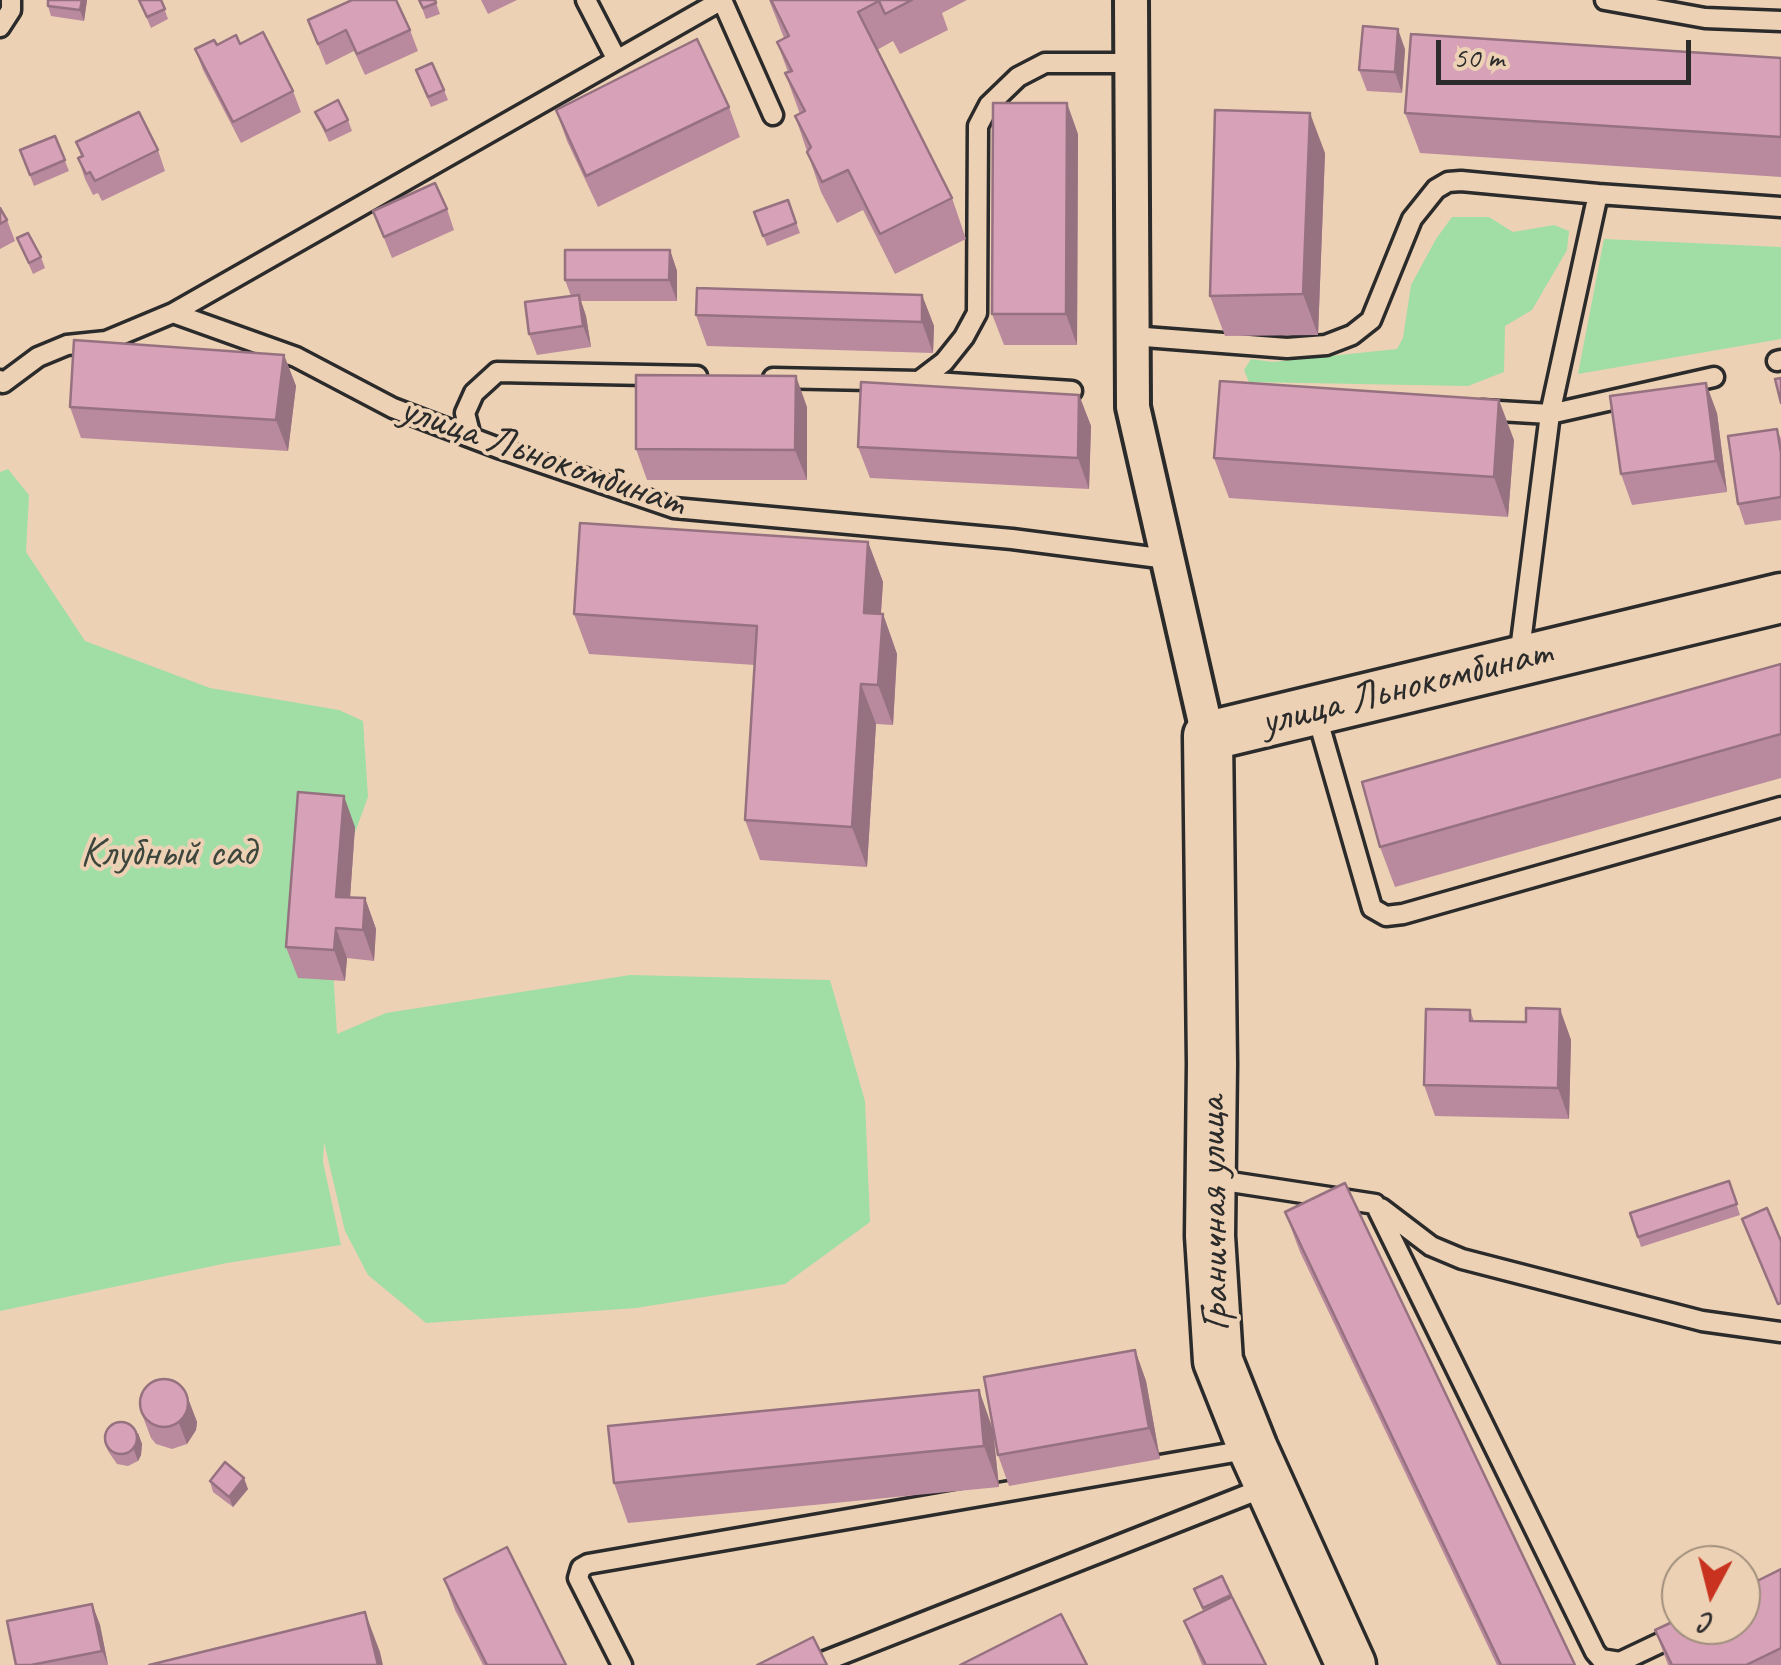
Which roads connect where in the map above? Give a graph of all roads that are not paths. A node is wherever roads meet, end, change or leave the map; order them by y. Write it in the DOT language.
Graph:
graph roads {
  1 [pos="11,0"];
  2 [pos="586,0"];
  3 [pos="722,0"];
  4 [pos="1131,0"];
  5 [pos="1605,0"];
  6 [pos="1781,20"];
  7 [pos="0,27"];
  8 [pos="617,60"];
  9 [pos="1131,63"];
  10 [pos="773,116"];
  11 [pos="1598,194"];
  12 [pos="1781,207"];
  13 [pos="173,313"];
  14 [pos="1132,336"];
  15 [pos="708,376"];
  16 [pos="746,377"];
  17 [pos="1714,377"];
  18 [pos="919,381"];
  19 [pos="1,386"];
  20 [pos="1072,391"];
  21 [pos="1473,409"];
  22 [pos="1550,414"];
  23 [pos="471,438"];
  24 [pos="1167,559"];
  25 [pos="1781,598"];
  26 [pos="1519,660"];
  27 [pos="1315,710"];
  28 [pos="1208,736"];
  29 [pos="1781,806"];
  30 [pos="1210,1179"];
  31 [pos="1376,1204"];
  32 [pos="1781,1332"];
  33 [pos="1261,1467"];
  34 [pos="1661,1643"];
  35 [pos="622,1665"];
  36 [pos="815,1665"];
  37 [pos="1351,1665"];
  1 -- 7 [label="lane"];
  2 -- 8 [label="lane"];
  3 -- 8 [label="lane"];
  3 -- 10 [label="lane"];
  4 -- 9 [label="street, улица Льнокомбинат"];
  5 -- 6 [label="lane"];
  8 -- 13 [label="lane"];
  9 -- 14 [label="street, улица Льнокомбинат"];
  9 -- 18 [label="lane"];
  11 -- 12 [label="lane"];
  11 -- 14 [label="lane"];
  11 -- 22 [label="lane"];
  13 -- 19 [label="lane"];
  13 -- 23 [label="lane, улица Льнокомбинат"];
  14 -- 24 [label="street, улица Льнокомбинат"];
  15 -- 23 [label="lane"];
  16 -- 18 [label="lane"];
  17 -- 22 [label="lane"];
  18 -- 20 [label="lane"];
  21 -- 22 [label="lane"];
  22 -- 26 [label="lane"];
  23 -- 24 [label="lane, улица Льнокомбинат"];
  24 -- 28 [label="street, улица Льнокомбинат"];
  25 -- 26 [label="street, улица Льнокомбинат"];
  26 -- 27 [label="street, улица Льнокомбинат"];
  27 -- 28 [label="street, улица Льнокомбинат"];
  27 -- 29 [label="lane"];
  28 -- 30 [label="street, Граничная улица"];
  30 -- 31 [label="lane"];
  30 -- 33 [label="street, Граничная улица"];
  31 -- 32 [label="lane"];
  31 -- 34 [label="lane"];
  33 -- 35 [label="lane"];
  33 -- 36 [label="lane"];
  33 -- 37 [label="street, Граничная улица"];
}
